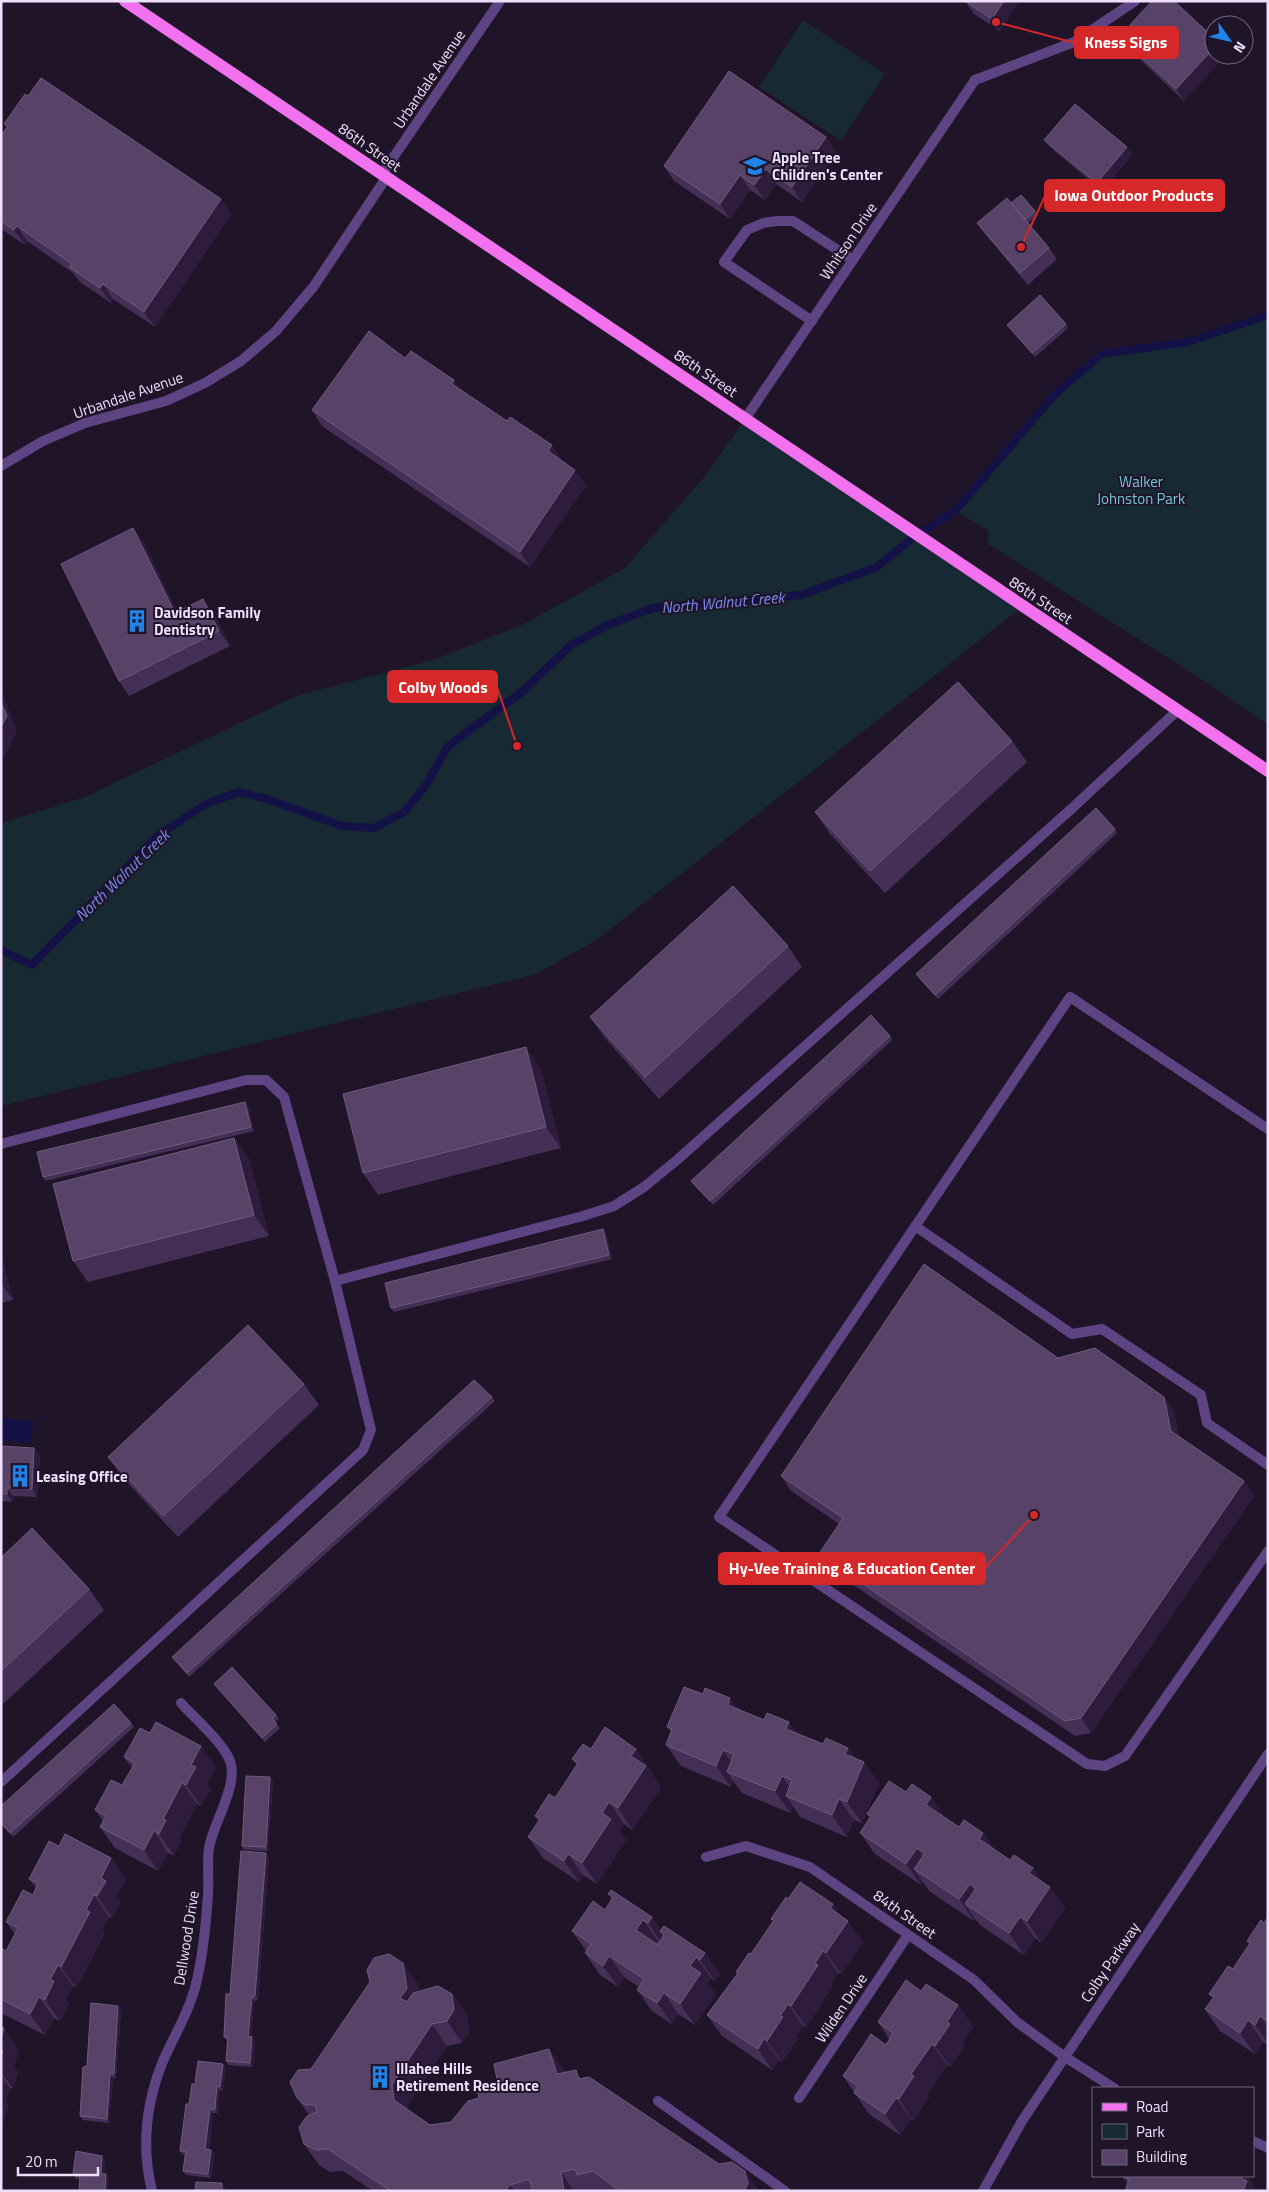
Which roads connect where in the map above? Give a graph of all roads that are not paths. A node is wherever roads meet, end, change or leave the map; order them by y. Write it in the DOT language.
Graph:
graph roads {
  1 [pos="125,1"];
  2 [pos="500,1"];
  3 [pos="1134,1"];
  4 [pos="384,176"];
  5 [pos="853,260"];
  6 [pos="812,321"];
  7 [pos="745,418"];
  8 [pos="1,466"];
  9 [pos="1177,712"];
  10 [pos="1268,771"];
  11 [pos="1268,1129"];
  12 [pos="1,1144"];
  13 [pos="915,1226"];
  14 [pos="335,1281"];
  15 [pos="1268,1465"];
  16 [pos="1268,1551"];
  17 [pos="181,1704"];
  18 [pos="1268,1754"];
  19 [pos="1,1782"];
  20 [pos="706,1857"];
  21 [pos="908,1935"];
  22 [pos="1065,2057"];
  23 [pos="1112,2087"];
  24 [pos="799,2098"];
  25 [pos="658,2101"];
  26 [pos="1254,2141"];
  27 [pos="1268,2148"];
  28 [pos="152,2191"];
  29 [pos="785,2191"];
  30 [pos="983,2191"];
  1 -- 4 [label="main road, 86th Street"];
  2 -- 4 [label="street, Urbandale Avenue"];
  3 -- 5 [label="street, Whitson Drive"];
  4 -- 7 [label="main road, 86th Street"];
  4 -- 8 [label="street, Urbandale Avenue"];
  5 -- 6 [label="street, Whitson Drive"];
  5 -- 6 [label="street"];
  6 -- 7 [label="street, Whitson Drive"];
  7 -- 9 [label="main road, 86th Street"];
  9 -- 10 [label="main road, 86th Street"];
  9 -- 14 [label="street"];
  11 -- 13 [label="street"];
  12 -- 14 [label="street"];
  13 -- 15 [label="street"];
  13 -- 16 [label="street"];
  14 -- 19 [label="street"];
  17 -- 28 [label="street, Dellwood Drive"];
  18 -- 22 [label="street, Colby Parkway"];
  20 -- 21 [label="street, 84th Street"];
  21 -- 22 [label="street, 84th Street"];
  21 -- 24 [label="street, Wilden Drive"];
  22 -- 23 [label="street, 84th Street"];
  22 -- 30 [label="street, Colby Parkway"];
  25 -- 29 [label="street"];
  26 -- 27 [label="street"];
}
